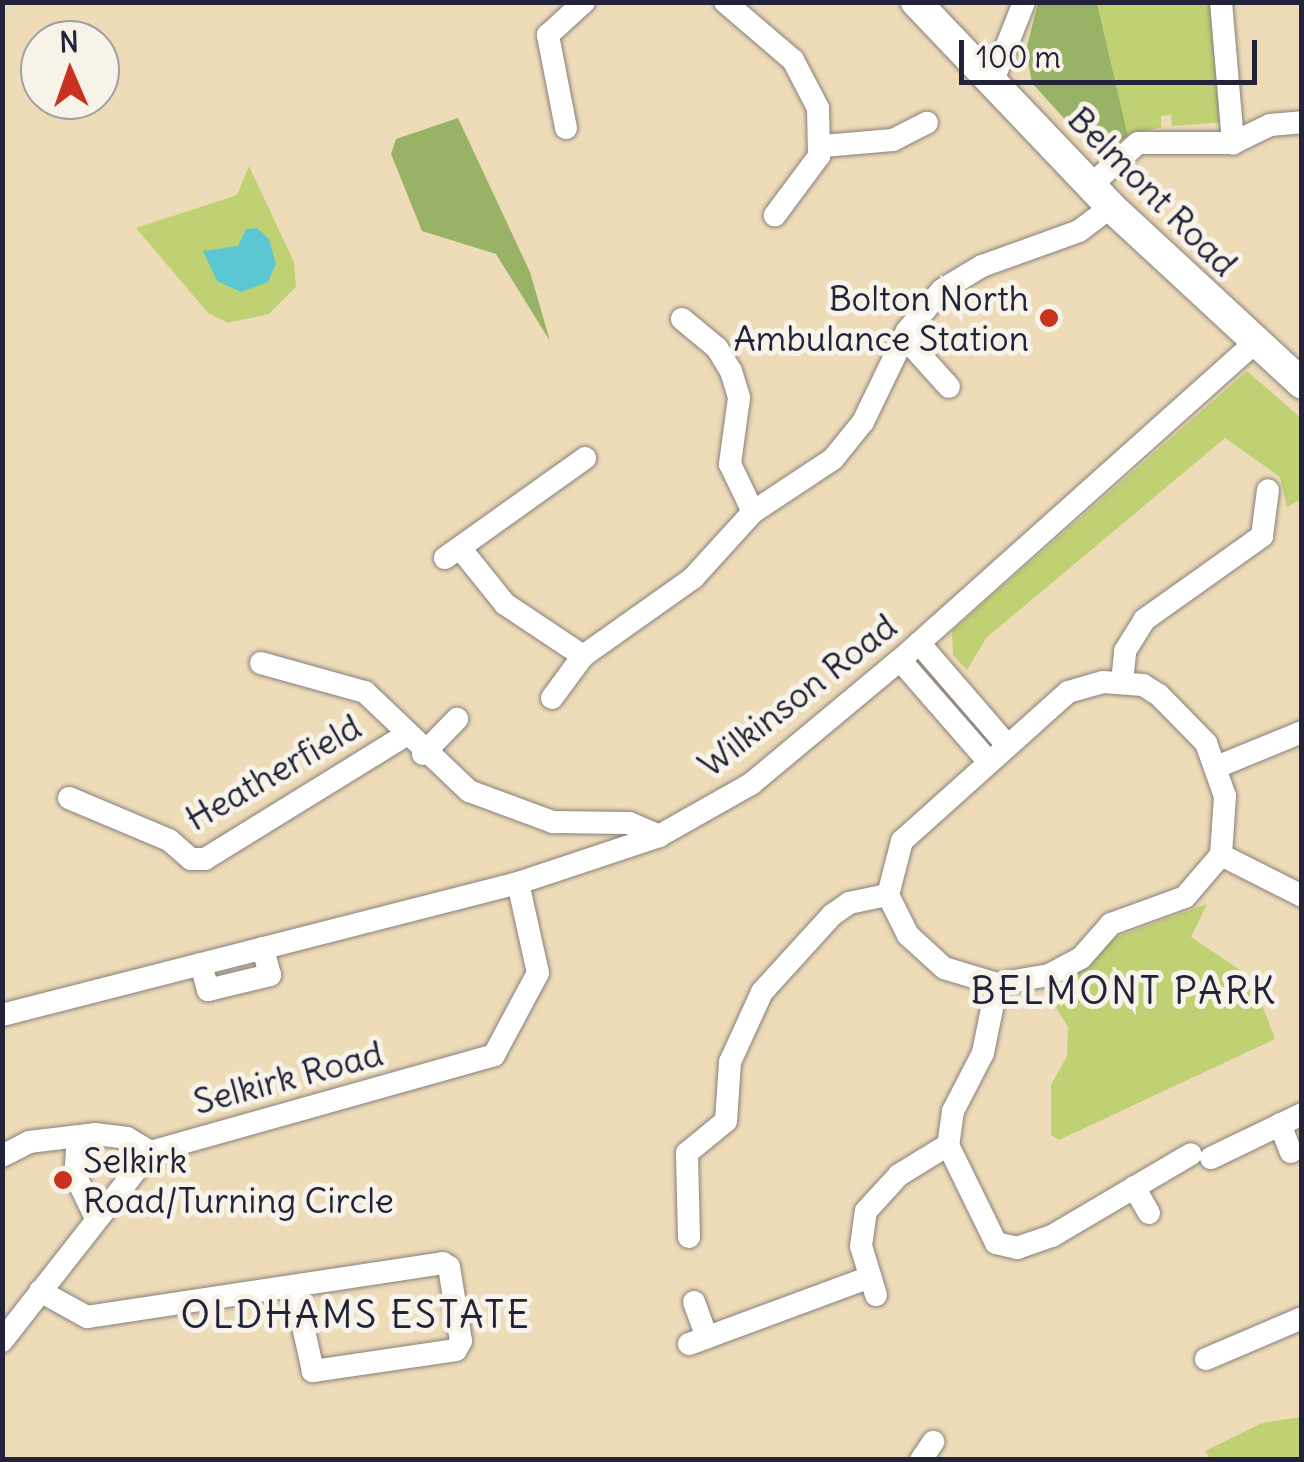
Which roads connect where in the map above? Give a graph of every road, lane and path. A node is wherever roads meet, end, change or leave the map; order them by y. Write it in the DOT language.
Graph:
graph roads {
  1 [pos="584,2"];
  2 [pos="725,2"];
  3 [pos="916,2"];
  4 [pos="1024,2"];
  5 [pos="1220,2"];
  6 [pos="522,35"];
  7 [pos="548,35"];
  8 [pos="992,83"];
  9 [pos="1302,122"];
  10 [pos="928,124"];
  11 [pos="566,133"];
  12 [pos="1233,142"];
  13 [pos="823,146"];
  14 [pos="1100,196"];
  15 [pos="775,215"];
  16 [pos="682,319"];
  17 [pos="904,338"];
  18 [pos="1255,343"];
  19 [pos="1302,384"];
  20 [pos="949,388"];
  21 [pos="572,460"];
  22 [pos="1268,490"];
  23 [pos="754,512"];
  24 [pos="919,643"];
  25 [pos="583,656"];
  26 [pos="900,660"];
  27 [pos="261,663"];
  28 [pos="1122,682"];
  29 [pos="552,698"];
  30 [pos="457,719"];
  31 [pos="1302,732"];
  32 [pos="404,736"];
  33 [pos="1007,744"];
  34 [pos="423,754"];
  35 [pos="988,761"];
  36 [pos="1219,766"];
  37 [pos="69,798"];
  38 [pos="660,836"];
  39 [pos="1221,855"];
  40 [pos="518,883"];
  41 [pos="888,895"];
  42 [pos="1302,896"];
  43 [pos="997,984"];
  44 [pos="2,1015"];
  45 [pos="726,1121"];
  46 [pos="1282,1123"];
  47 [pos="748,1132"];
  48 [pos="78,1136"];
  49 [pos="948,1144"];
  50 [pos="150,1152"];
  51 [pos="1291,1152"];
  52 [pos="2,1156"];
  53 [pos="1141,1183"];
  54 [pos="1149,1213"];
  55 [pos="96,1218"];
  56 [pos="688,1237"];
  57 [pos="294,1286"];
  58 [pos="40,1291"];
  59 [pos="694,1302"];
  60 [pos="1302,1318"];
  61 [pos="2,1341"];
  62 [pos="1206,1359"];
  1 -- 7 [label="street"];
  2 -- 13 [label="street"];
  3 -- 8 [label="main road, Belmont Road"];
  4 -- 8 [label="street"];
  5 -- 12 [label="street"];
  6 -- 7 [label="street"];
  7 -- 11 [label="street"];
  8 -- 14 [label="main road, Belmont Road"];
  9 -- 12 [label="street"];
  10 -- 13 [label="street"];
  12 -- 14 [label="street"];
  13 -- 15 [label="street"];
  14 -- 17 [label="street"];
  14 -- 18 [label="main road, Belmont Road"];
  16 -- 23 [label="street"];
  17 -- 20 [label="street"];
  17 -- 23 [label="street"];
  18 -- 19 [label="main road, Belmont Road"];
  18 -- 24 [label="street, Wilkinson Road"];
  21 -- 25 [label="street"];
  22 -- 28 [label="street"];
  23 -- 25 [label="street"];
  24 -- 26 [label="street, Wilkinson Road"];
  24 -- 33 [label="street"];
  25 -- 29 [label="street"];
  26 -- 35 [label="street"];
  26 -- 38 [label="street, Wilkinson Road"];
  27 -- 32 [label="street, Heatherfield"];
  28 -- 33 [label="street"];
  28 -- 36 [label="street"];
  30 -- 34 [label="street"];
  31 -- 36 [label="street"];
  32 -- 34 [label="street, Heatherfield"];
  32 -- 37 [label="street, Heatherfield"];
  33 -- 35 [label="street"];
  34 -- 38 [label="street, Heatherfield"];
  35 -- 41 [label="street"];
  36 -- 39 [label="street"];
  38 -- 40 [label="street, Wilkinson Road"];
  39 -- 42 [label="street"];
  39 -- 43 [label="street"];
  40 -- 44 [label="street, Wilkinson Road"];
  40 -- 50 [label="street, Selkirk Road"];
  41 -- 43 [label="street"];
  41 -- 45 [label="street"];
  43 -- 49 [label="street"];
  45 -- 47 [label="street"];
  45 -- 56 [label="street"];
  46 -- 51 [label="street"];
  46 -- 53 [label="street"];
  48 -- 50 [label="street"];
  48 -- 52 [label="street"];
  48 -- 55 [label="street"];
  49 -- 53 [label="street"];
  49 -- 59 [label="street"];
  50 -- 55 [label="street"];
  53 -- 54 [label="street"];
  55 -- 58 [label="street"];
  57 -- 57 [label="street"];
  57 -- 58 [label="street"];
  58 -- 61 [label="street"];
  60 -- 62 [label="street"];
}
